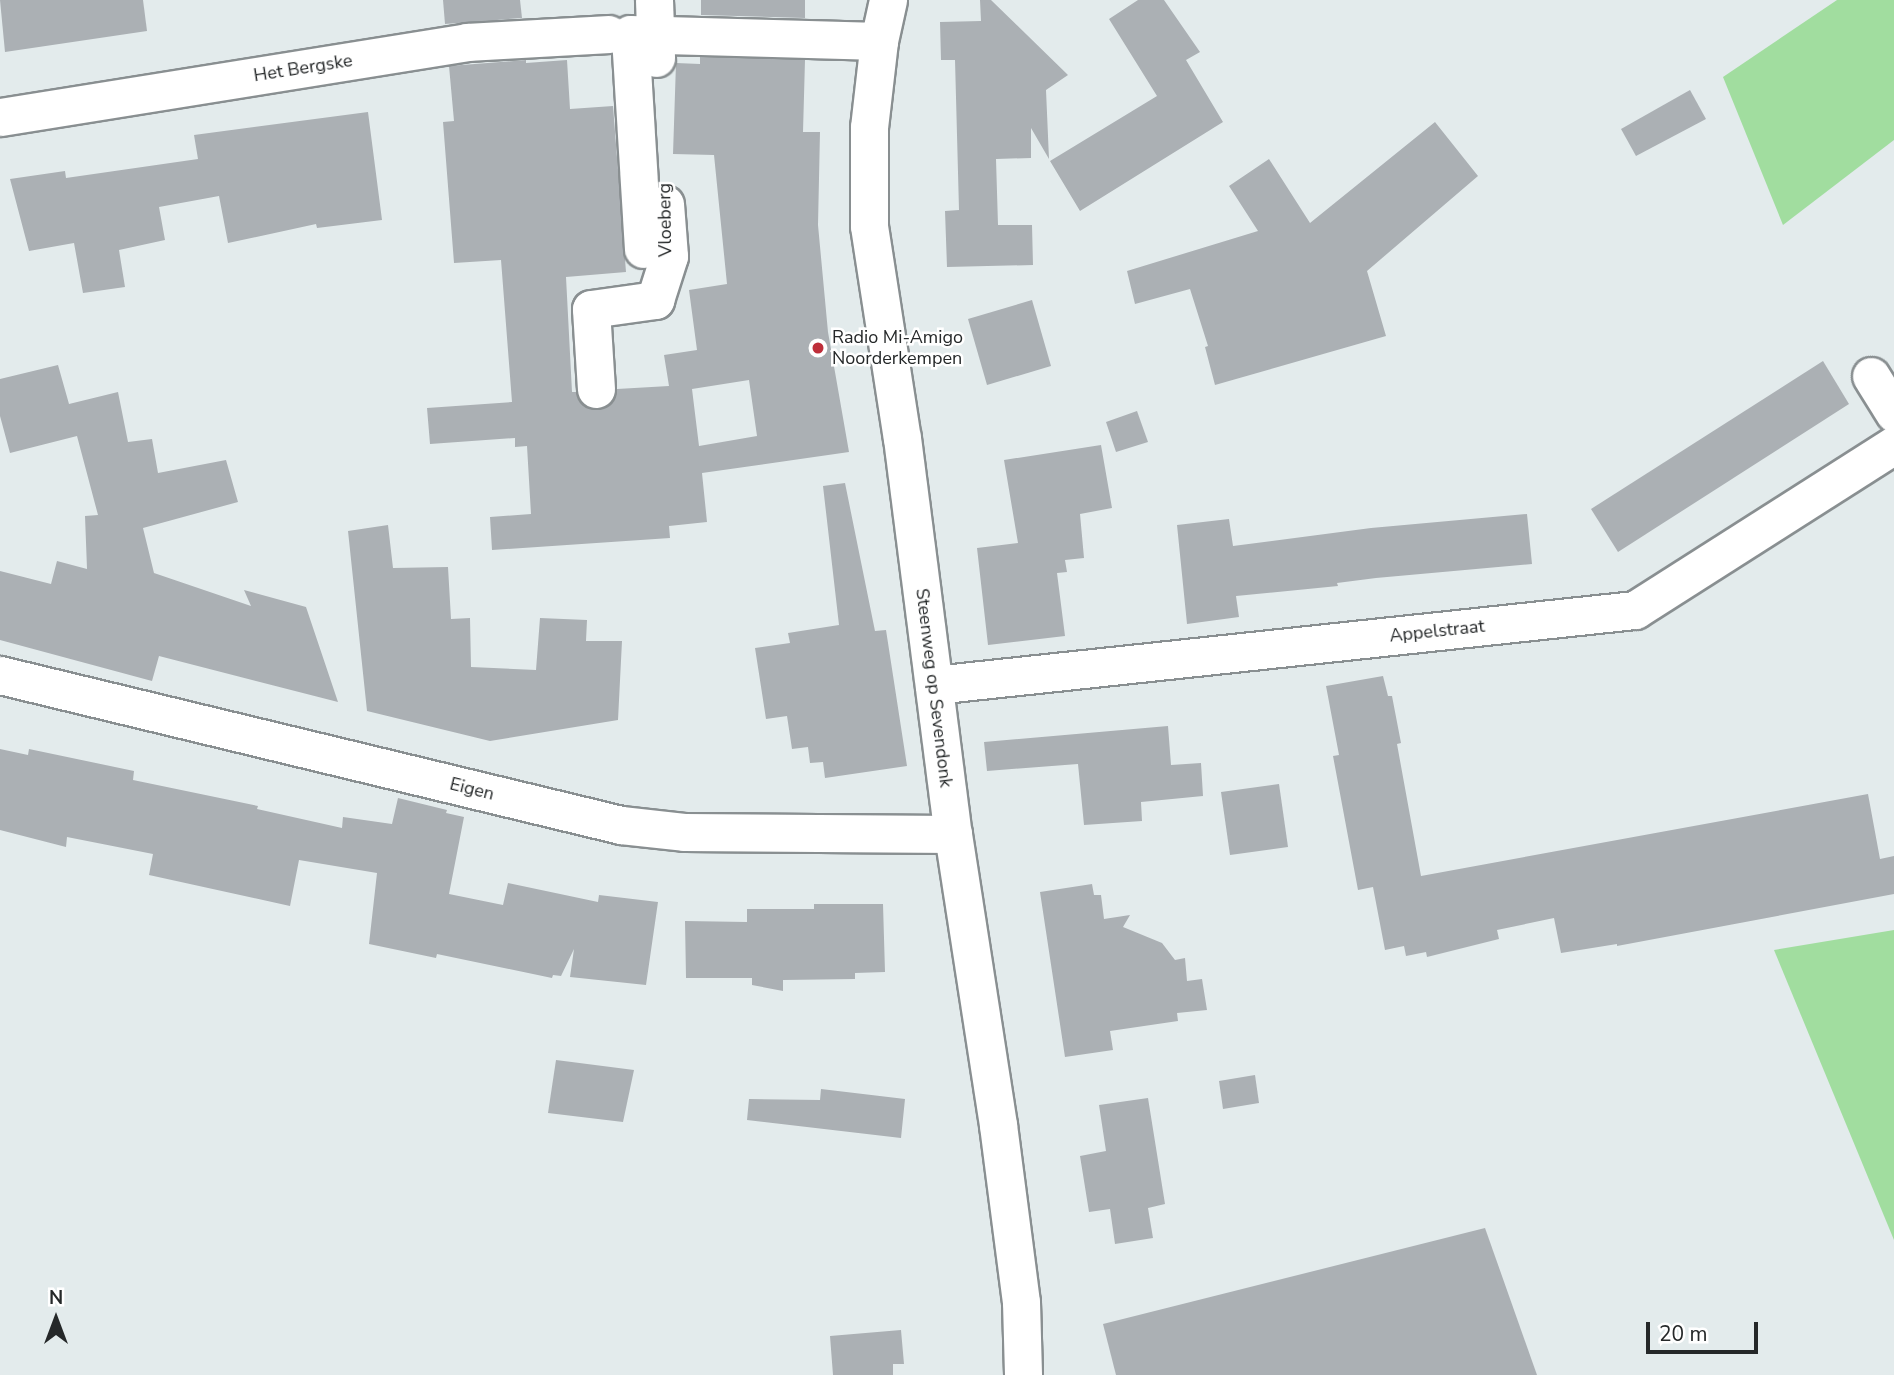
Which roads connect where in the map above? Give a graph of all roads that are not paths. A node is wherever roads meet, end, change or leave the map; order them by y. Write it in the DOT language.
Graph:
graph roads {
  1 [pos="888,0"];
  2 [pos="654,18"];
  3 [pos="608,34"];
  4 [pos="879,41"];
  5 [pos="0,117"];
  6 [pos="643,250"];
  7 [pos="1871,376"];
  8 [pos="596,389"];
  9 [pos="1894,413"];
  10 [pos="1894,445"];
  11 [pos="0,675"];
  12 [pos="934,685"];
  13 [pos="953,834"];
  14 [pos="1023,1375"];
  1 -- 4 [label="street, Steenweg op Sevendonk"];
  2 -- 4 [label="street, Vloeberg"];
  2 -- 6 [label="street, Vloeberg"];
  2 -- 8 [label="street, Vloeberg"];
  3 -- 5 [label="street, Het Bergske"];
  4 -- 12 [label="street, Steenweg op Sevendonk"];
  7 -- 9 [label="street"];
  10 -- 12 [label="street, Appelstraat"];
  11 -- 13 [label="street, Eigen"];
  12 -- 13 [label="street, Steenweg op Sevendonk"];
  13 -- 14 [label="street, Steenweg op Sevendonk"];
}
